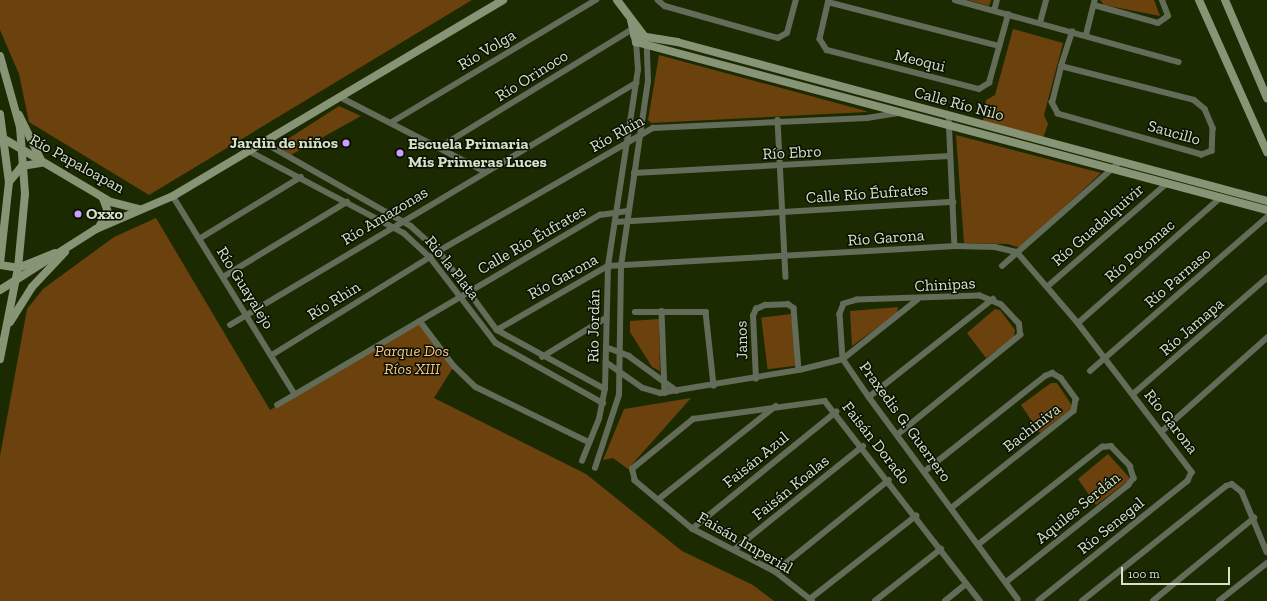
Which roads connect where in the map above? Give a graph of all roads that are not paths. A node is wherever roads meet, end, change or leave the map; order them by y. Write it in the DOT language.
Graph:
graph roads {
  1 [pos="503,0"];
  2 [pos="596,0"];
  3 [pos="617,0"];
  4 [pos="658,0"];
  5 [pos="796,0"];
  6 [pos="955,0"];
  7 [pos="997,0"];
  8 [pos="1046,0"];
  9 [pos="1162,0"];
  10 [pos="1199,0"];
  11 [pos="1225,0"];
  12 [pos="829,1"];
  13 [pos="1095,2"];
  14 [pos="994,11"];
  15 [pos="1008,15"];
  16 [pos="1040,23"];
  17 [pos="1072,32"];
  18 [pos="635,33"];
  19 [pos="644,35"];
  20 [pos="1086,35"];
  21 [pos="647,44"];
  22 [pos="999,46"];
  23 [pos="0,56"];
  24 [pos="1179,62"];
  25 [pos="1061,66"];
  26 [pos="636,82"];
  27 [pos="340,97"];
  28 [pos="1267,98"];
  29 [pos="17,112"];
  30 [pos="901,112"];
  31 [pos="0,114"];
  32 [pos="949,116"];
  33 [pos="778,120"];
  34 [pos="392,122"];
  35 [pos="949,125"];
  36 [pos="641,134"];
  37 [pos="3,139"];
  38 [pos="263,142"];
  39 [pos="627,142"];
  40 [pos="440,147"];
  41 [pos="249,150"];
  42 [pos="24,151"];
  43 [pos="0,152"];
  44 [pos="1267,152"];
  45 [pos="950,156"];
  46 [pos="1120,162"];
  47 [pos="25,164"];
  48 [pos="44,164"];
  49 [pos="781,167"];
  50 [pos="8,170"];
  51 [pos="1111,170"];
  52 [pos="484,171"];
  53 [pos="634,173"];
  54 [pos="301,177"];
  55 [pos="9,182"];
  56 [pos="1166,184"];
  57 [pos="173,196"];
  58 [pos="103,198"];
  59 [pos="1219,199"];
  60 [pos="1267,201"];
  61 [pos="347,202"];
  62 [pos="953,202"];
  63 [pos="142,209"];
  64 [pos="1267,210"];
  65 [pos="616,211"];
  66 [pos="628,212"];
  67 [pos="783,213"];
  68 [pos="1267,217"];
  69 [pos="402,221"];
  70 [pos="614,222"];
  71 [pos="627,222"];
  72 [pos="393,226"];
  73 [pos="96,229"];
  74 [pos="199,239"];
  75 [pos="955,246"];
  76 [pos="65,250"];
  77 [pos="439,251"];
  78 [pos="1017,252"];
  79 [pos="430,257"];
  80 [pos="785,258"];
  81 [pos="0,264"];
  82 [pos="608,266"];
  83 [pos="621,266"];
  84 [pos="1002,266"];
  85 [pos="18,268"];
  86 [pos="223,277"];
  87 [pos="786,277"];
  88 [pos="1267,278"];
  89 [pos="15,281"];
  90 [pos="1048,286"];
  91 [pos="0,290"];
  92 [pos="468,292"];
  93 [pos="460,297"];
  94 [pos="918,299"];
  95 [pos="993,299"];
  96 [pos="662,311"];
  97 [pos="635,312"];
  98 [pos="247,314"];
  99 [pos="606,318"];
  100 [pos="420,321"];
  101 [pos="1078,323"];
  102 [pos="230,325"];
  103 [pos="6,330"];
  104 [pos="497,330"];
  105 [pos="1267,338"];
  106 [pos="606,347"];
  107 [pos="620,351"];
  108 [pos="272,355"];
  109 [pos="542,357"];
  110 [pos="1105,358"];
  111 [pos="0,359"];
  112 [pos="843,359"];
  113 [pos="606,362"];
  114 [pos="799,370"];
  115 [pos="620,371"];
  116 [pos="1090,371"];
  117 [pos="756,379"];
  118 [pos="664,383"];
  119 [pos="714,386"];
  120 [pos="605,389"];
  121 [pos="677,391"];
  122 [pos="665,393"];
  123 [pos="295,394"];
  124 [pos="1133,394"];
  125 [pos="868,397"];
  126 [pos="603,403"];
  127 [pos="277,405"];
  128 [pos="776,406"];
  129 [pos="836,412"];
  130 [pos="1161,432"];
  131 [pos="897,435"];
  132 [pos="589,442"];
  133 [pos="862,446"];
  134 [pos="582,461"];
  135 [pos="594,468"];
  136 [pos="1190,468"];
  137 [pos="924,472"];
  138 [pos="631,475"];
  139 [pos="889,480"];
  140 [pos="659,499"];
  141 [pos="952,508"];
  142 [pos="916,516"];
  143 [pos="1254,518"];
  144 [pos="692,528"];
  145 [pos="979,544"];
  146 [pos="735,549"];
  147 [pos="941,549"];
  148 [pos="1267,552"];
  149 [pos="1267,562"];
  150 [pos="775,572"];
  151 [pos="1006,583"];
  152 [pos="966,584"];
  153 [pos="1018,598"];
  154 [pos="811,600"];
  155 [pos="875,601"];
  156 [pos="945,601"];
  157 [pos="980,601"];
  158 [pos="1039,601"];
  159 [pos="1082,601"];
  160 [pos="1153,601"];
  161 [pos="1219,601"];
  1 -- 27 [label="street"];
  2 -- 34 [label="street, Río Volga"];
  3 -- 18 [label="street"];
  4 -- 5 [label="street"];
  6 -- 14 [label="street"];
  7 -- 14 [label="street"];
  8 -- 16 [label="street"];
  9 -- 13 [label="street"];
  10 -- 44 [label="street"];
  11 -- 28 [label="street"];
  12 -- 22 [label="street"];
  12 -- 22 [label="street, Meoqui"];
  13 -- 20 [label="street"];
  14 -- 15 [label="street"];
  15 -- 16 [label="street"];
  15 -- 22 [label="street, Meoqui"];
  16 -- 17 [label="street"];
  17 -- 20 [label="street"];
  17 -- 25 [label="street, Saucillo"];
  18 -- 19 [label="street, Calle Río Nilo"];
  18 -- 21 [label="street, Calle Río Nilo"];
  18 -- 26 [label="street, Río Jordán"];
  18 -- 40 [label="street, Río Orinoco"];
  19 -- 21 [label="street"];
  19 -- 32 [label="street, Calle Río Nilo"];
  20 -- 24 [label="street"];
  21 -- 30 [label="street, Calle Río Nilo"];
  21 -- 36 [label="street"];
  23 -- 29 [label="street"];
  25 -- 25 [label="street, Saucillo"];
  26 -- 39 [label="street, Río Jordán"];
  26 -- 52 [label="street, Río Amazonas"];
  27 -- 34 [label="street"];
  27 -- 38 [label="street"];
  29 -- 42 [label="street"];
  29 -- 48 [label="street"];
  30 -- 33 [label="street, Río Rhin"];
  30 -- 35 [label="street, Calle Río Nilo"];
  31 -- 37 [label="street"];
  32 -- 35 [label="street"];
  32 -- 46 [label="street, Calle Río Nilo"];
  33 -- 36 [label="street, Río Rhin"];
  33 -- 49 [label="street"];
  34 -- 40 [label="street"];
  35 -- 45 [label="street"];
  35 -- 51 [label="street, Calle Río Nilo"];
  36 -- 39 [label="street, Río Rhin"];
  36 -- 53 [label="street"];
  37 -- 42 [label="street, Río Papaloapan"];
  37 -- 50 [label="street"];
  38 -- 41 [label="street"];
  38 -- 69 [label="street, Rio la Plata"];
  39 -- 65 [label="street, Río Jordán"];
  39 -- 77 [label="street, Río Rhin"];
  40 -- 52 [label="street"];
  41 -- 54 [label="street, Rio la Plata"];
  41 -- 57 [label="street"];
  42 -- 47 [label="street"];
  42 -- 48 [label="street, Río Papaloapan"];
  43 -- 50 [label="street"];
  45 -- 49 [label="street, Río Ebro"];
  45 -- 62 [label="street"];
  46 -- 51 [label="street"];
  46 -- 60 [label="street, Calle Río Nilo"];
  47 -- 48 [label="street"];
  47 -- 55 [label="street"];
  47 -- 85 [label="street"];
  48 -- 58 [label="street, Río Papaloapan"];
  49 -- 53 [label="street, Río Ebro"];
  49 -- 67 [label="street"];
  50 -- 55 [label="street"];
  51 -- 56 [label="street, Calle Río Nilo"];
  51 -- 78 [label="street"];
  52 -- 69 [label="street, Río Amazonas"];
  53 -- 66 [label="street"];
  54 -- 61 [label="street, Rio la Plata"];
  54 -- 74 [label="street"];
  55 -- 81 [label="street"];
  56 -- 59 [label="street, Calle Río Nilo"];
  56 -- 90 [label="street, Río Guadalquivir"];
  57 -- 63 [label="street"];
  57 -- 74 [label="street, Río Guayalejo"];
  58 -- 63 [label="street, Río Papaloapan"];
  58 -- 73 [label="street"];
  59 -- 64 [label="street, Calle Río Nilo"];
  59 -- 101 [label="street, Río Potomac"];
  61 -- 72 [label="street, Rio la Plata"];
  61 -- 86 [label="street"];
  62 -- 67 [label="street, Calle Río Éufrates"];
  62 -- 75 [label="street"];
  63 -- 73 [label="street"];
  65 -- 66 [label="street"];
  65 -- 70 [label="street, Río Jordán"];
  65 -- 92 [label="street, Calle Río Éufrates"];
  66 -- 71 [label="street"];
  67 -- 71 [label="street, Calle Río Éufrates"];
  67 -- 80 [label="street"];
  68 -- 110 [label="street, Río Parnaso"];
  69 -- 72 [label="street, Río Amazonas"];
  69 -- 77 [label="street, Rio la Plata"];
  70 -- 71 [label="street, Calle Río Éufrates"];
  70 -- 82 [label="street, Río Jordán"];
  71 -- 83 [label="street"];
  72 -- 79 [label="street, Rio la Plata"];
  72 -- 98 [label="street, Río Amazonas"];
  73 -- 76 [label="street"];
  74 -- 86 [label="street, Río Guayalejo"];
  75 -- 78 [label="street, Río Garona"];
  75 -- 80 [label="street, Río Garona"];
  76 -- 85 [label="street"];
  76 -- 89 [label="street"];
  76 -- 103 [label="street"];
  77 -- 92 [label="street, Rio la Plata"];
  78 -- 84 [label="street"];
  78 -- 90 [label="street, Río Garona"];
  79 -- 93 [label="street, Rio la Plata"];
  79 -- 108 [label="street, Río Rhin"];
  80 -- 83 [label="street, Río Garona"];
  80 -- 87 [label="street"];
  81 -- 85 [label="street"];
  82 -- 83 [label="street, Río Garona"];
  82 -- 99 [label="street, Río Jordán"];
  82 -- 104 [label="street, Río Garona"];
  83 -- 107 [label="street"];
  85 -- 89 [label="street"];
  86 -- 98 [label="street, Río Guayalejo"];
  88 -- 124 [label="street, Río Jamapa"];
  89 -- 91 [label="street"];
  89 -- 103 [label="street"];
  90 -- 101 [label="street, Río Garona"];
  92 -- 93 [label="street, Calle Río Éufrates"];
  92 -- 104 [label="street, Rio la Plata"];
  93 -- 100 [label="street, Calle Río Éufrates"];
  93 -- 126 [label="street, Rio la Plata"];
  94 -- 95 [label="street, Chinipas"];
  94 -- 112 [label="street"];
  94 -- 112 [label="street, Chinipas"];
  95 -- 125 [label="street"];
  95 -- 131 [label="street, Chinipas"];
  96 -- 97 [label="street"];
  96 -- 118 [label="street"];
  96 -- 119 [label="street"];
  98 -- 102 [label="street, Río Amazonas"];
  98 -- 108 [label="street, Río Guayalejo"];
  99 -- 106 [label="street, Río Jordán"];
  99 -- 109 [label="street"];
  100 -- 123 [label="street, Calle Río Éufrates"];
  100 -- 132 [label="street"];
  101 -- 110 [label="street, Río Garona"];
  103 -- 111 [label="street"];
  104 -- 109 [label="street, Rio la Plata"];
  105 -- 130 [label="street"];
  106 -- 107 [label="street"];
  106 -- 113 [label="street, Río Jordán"];
  107 -- 115 [label="street"];
  107 -- 118 [label="street"];
  108 -- 123 [label="street, Río Guayalejo"];
  109 -- 120 [label="street, Rio la Plata"];
  110 -- 116 [label="street, Río Parnaso"];
  110 -- 124 [label="street, Río Garona"];
  112 -- 114 [label="street, Praxedis G. Guerrero"];
  112 -- 125 [label="street, Praxedis G. Guerrero"];
  113 -- 115 [label="street, Praxedis G. Guerrero"];
  113 -- 120 [label="street, Río Jordán"];
  114 -- 117 [label="street, Praxedis G. Guerrero"];
  114 -- 117 [label="street, Janos"];
  115 -- 122 [label="street, Praxedis G. Guerrero"];
  115 -- 135 [label="street"];
  117 -- 119 [label="street, Praxedis G. Guerrero"];
  118 -- 121 [label="street"];
  118 -- 122 [label="street"];
  119 -- 121 [label="street, Praxedis G. Guerrero"];
  120 -- 126 [label="street, Río Jordán"];
  121 -- 122 [label="street, Praxedis G. Guerrero"];
  123 -- 127 [label="street, Calle Río Éufrates"];
  124 -- 130 [label="street, Río Garona"];
  125 -- 131 [label="street, Praxedis G. Guerrero"];
  126 -- 132 [label="street, Río Jordán"];
  128 -- 129 [label="street, Faisán Dorado"];
  128 -- 138 [label="street, Faisán Dorado"];
  128 -- 140 [label="street"];
  129 -- 133 [label="street, Faisán Dorado"];
  129 -- 144 [label="street, Faisán Azul"];
  130 -- 136 [label="street, Río Garona"];
  131 -- 137 [label="street, Praxedis G. Guerrero"];
  132 -- 134 [label="street, Río Jordán"];
  133 -- 139 [label="street, Faisán Dorado"];
  133 -- 146 [label="street, Faisán Koalas"];
  136 -- 158 [label="street, Río Senegal"];
  137 -- 141 [label="street, Praxedis G. Guerrero"];
  137 -- 141 [label="street, Bachiniva"];
  138 -- 140 [label="street, Faisán Imperial"];
  139 -- 142 [label="street, Faisán Dorado"];
  139 -- 150 [label="street"];
  140 -- 144 [label="street, Faisán Imperial"];
  141 -- 145 [label="street, Praxedis G. Guerrero"];
  142 -- 147 [label="street, Faisán Dorado"];
  142 -- 154 [label="street"];
  143 -- 148 [label="street"];
  143 -- 159 [label="street"];
  143 -- 160 [label="street"];
  144 -- 146 [label="street, Faisán Imperial"];
  145 -- 151 [label="street, Praxedis G. Guerrero"];
  145 -- 151 [label="street, Aquiles Serdán"];
  146 -- 150 [label="street, Faisán Imperial"];
  147 -- 152 [label="street, Faisán Dorado"];
  147 -- 155 [label="street"];
  149 -- 161 [label="street"];
  150 -- 154 [label="street, Faisán Imperial"];
  151 -- 153 [label="street, Praxedis G. Guerrero"];
  152 -- 156 [label="street"];
  152 -- 157 [label="street, Faisán Dorado"];
}
